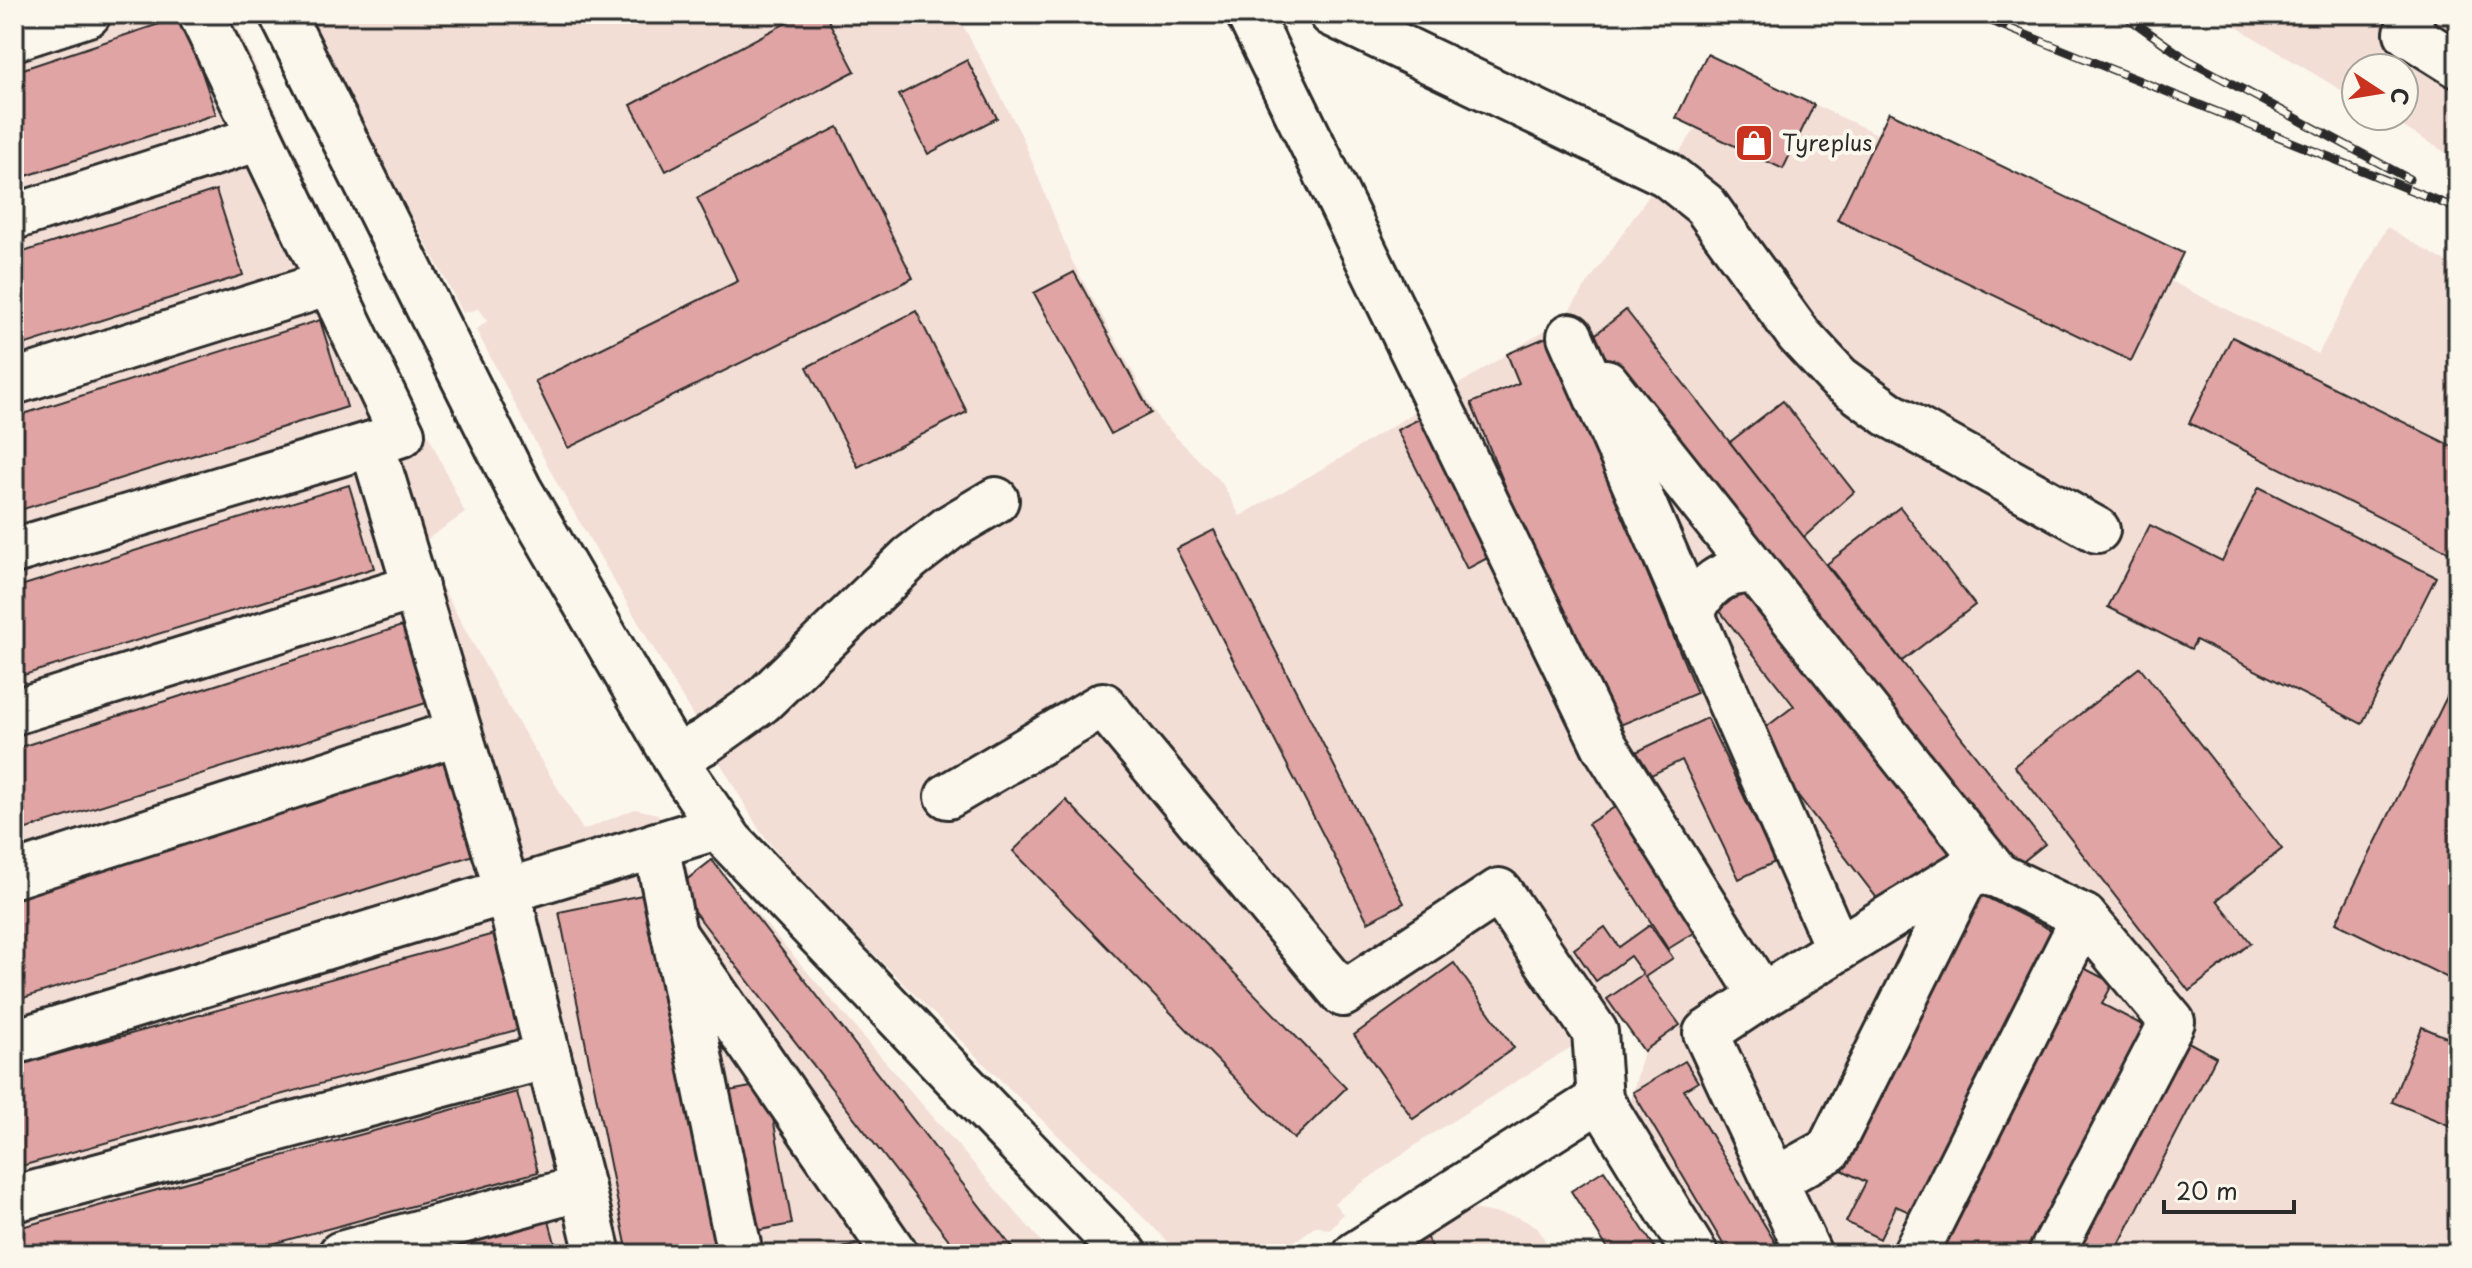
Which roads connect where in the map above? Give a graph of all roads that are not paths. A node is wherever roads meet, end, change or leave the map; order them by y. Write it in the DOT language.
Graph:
graph roads {
  1 [pos="88,14"];
  2 [pos="201,14"];
  3 [pos="282,14"];
  4 [pos="1249,14"];
  5 [pos="1332,14"];
  6 [pos="2412,14"];
  7 [pos="14,38"];
  8 [pos="2458,65"];
  9 [pos="260,138"];
  10 [pos="14,217"];
  11 [pos="330,283"];
  12 [pos="14,382"];
  13 [pos="372,444"];
  14 [pos="996,500"];
  15 [pos="2097,530"];
  16 [pos="14,551"];
  17 [pos="1755,571"];
  18 [pos="416,587"];
  19 [pos="1691,615"];
  20 [pos="14,712"];
  21 [pos="459,732"];
  22 [pos="675,758"];
  23 [pos="948,796"];
  24 [pos="720,826"];
  25 [pos="656,845"];
  26 [pos="1983,872"];
  27 [pos="14,875"];
  28 [pos="507,890"];
  29 [pos="2084,917"];
  30 [pos="674,934"];
  31 [pos="1838,949"];
  32 [pos="1762,996"];
  33 [pos="748,1041"];
  34 [pos="14,1042"];
  35 [pos="699,1053"];
  36 [pos="548,1056"];
  37 [pos="1600,1099"];
  38 [pos="1775,1180"];
  39 [pos="582,1188"];
  40 [pos="14,1199"];
  41 [pos="341,1254"];
  42 [pos="598,1254"];
  43 [pos="740,1254"];
  44 [pos="895,1254"];
  45 [pos="1125,1254"];
  46 [pos="1356,1254"];
  47 [pos="1695,1254"];
  48 [pos="1809,1254"];
  49 [pos="1915,1254"];
  50 [pos="2051,1254"];
  1 -- 7 [label="lane"];
  2 -- 9 [label="lane"];
  3 -- 22 [label="lane"];
  4 -- 32 [label="lane"];
  5 -- 15 [label="lane"];
  6 -- 8 [label="lane"];
  9 -- 10 [label="lane"];
  9 -- 11 [label="lane"];
  11 -- 12 [label="lane"];
  11 -- 13 [label="lane"];
  13 -- 16 [label="lane"];
  13 -- 18 [label="lane"];
  14 -- 22 [label="lane"];
  17 -- 19 [label="lane"];
  17 -- 19 [label="lane"];
  17 -- 26 [label="lane"];
  18 -- 20 [label="lane"];
  18 -- 21 [label="lane"];
  19 -- 31 [label="lane"];
  21 -- 27 [label="lane"];
  21 -- 28 [label="lane"];
  22 -- 24 [label="lane"];
  23 -- 37 [label="lane"];
  24 -- 25 [label="lane"];
  24 -- 45 [label="lane"];
  25 -- 28 [label="lane"];
  25 -- 30 [label="lane"];
  26 -- 29 [label="lane"];
  26 -- 31 [label="lane"];
  26 -- 38 [label="lane"];
  28 -- 34 [label="lane"];
  28 -- 36 [label="lane"];
  29 -- 49 [label="lane"];
  29 -- 50 [label="lane"];
  30 -- 33 [label="lane"];
  30 -- 35 [label="lane"];
  31 -- 32 [label="lane"];
  32 -- 38 [label="lane"];
  33 -- 35 [label="lane"];
  33 -- 44 [label="lane"];
  35 -- 43 [label="lane"];
  36 -- 39 [label="lane"];
  36 -- 40 [label="lane"];
  37 -- 46 [label="lane"];
  37 -- 47 [label="lane"];
  38 -- 48 [label="lane"];
  39 -- 41 [label="lane"];
  39 -- 42 [label="lane"];
}
